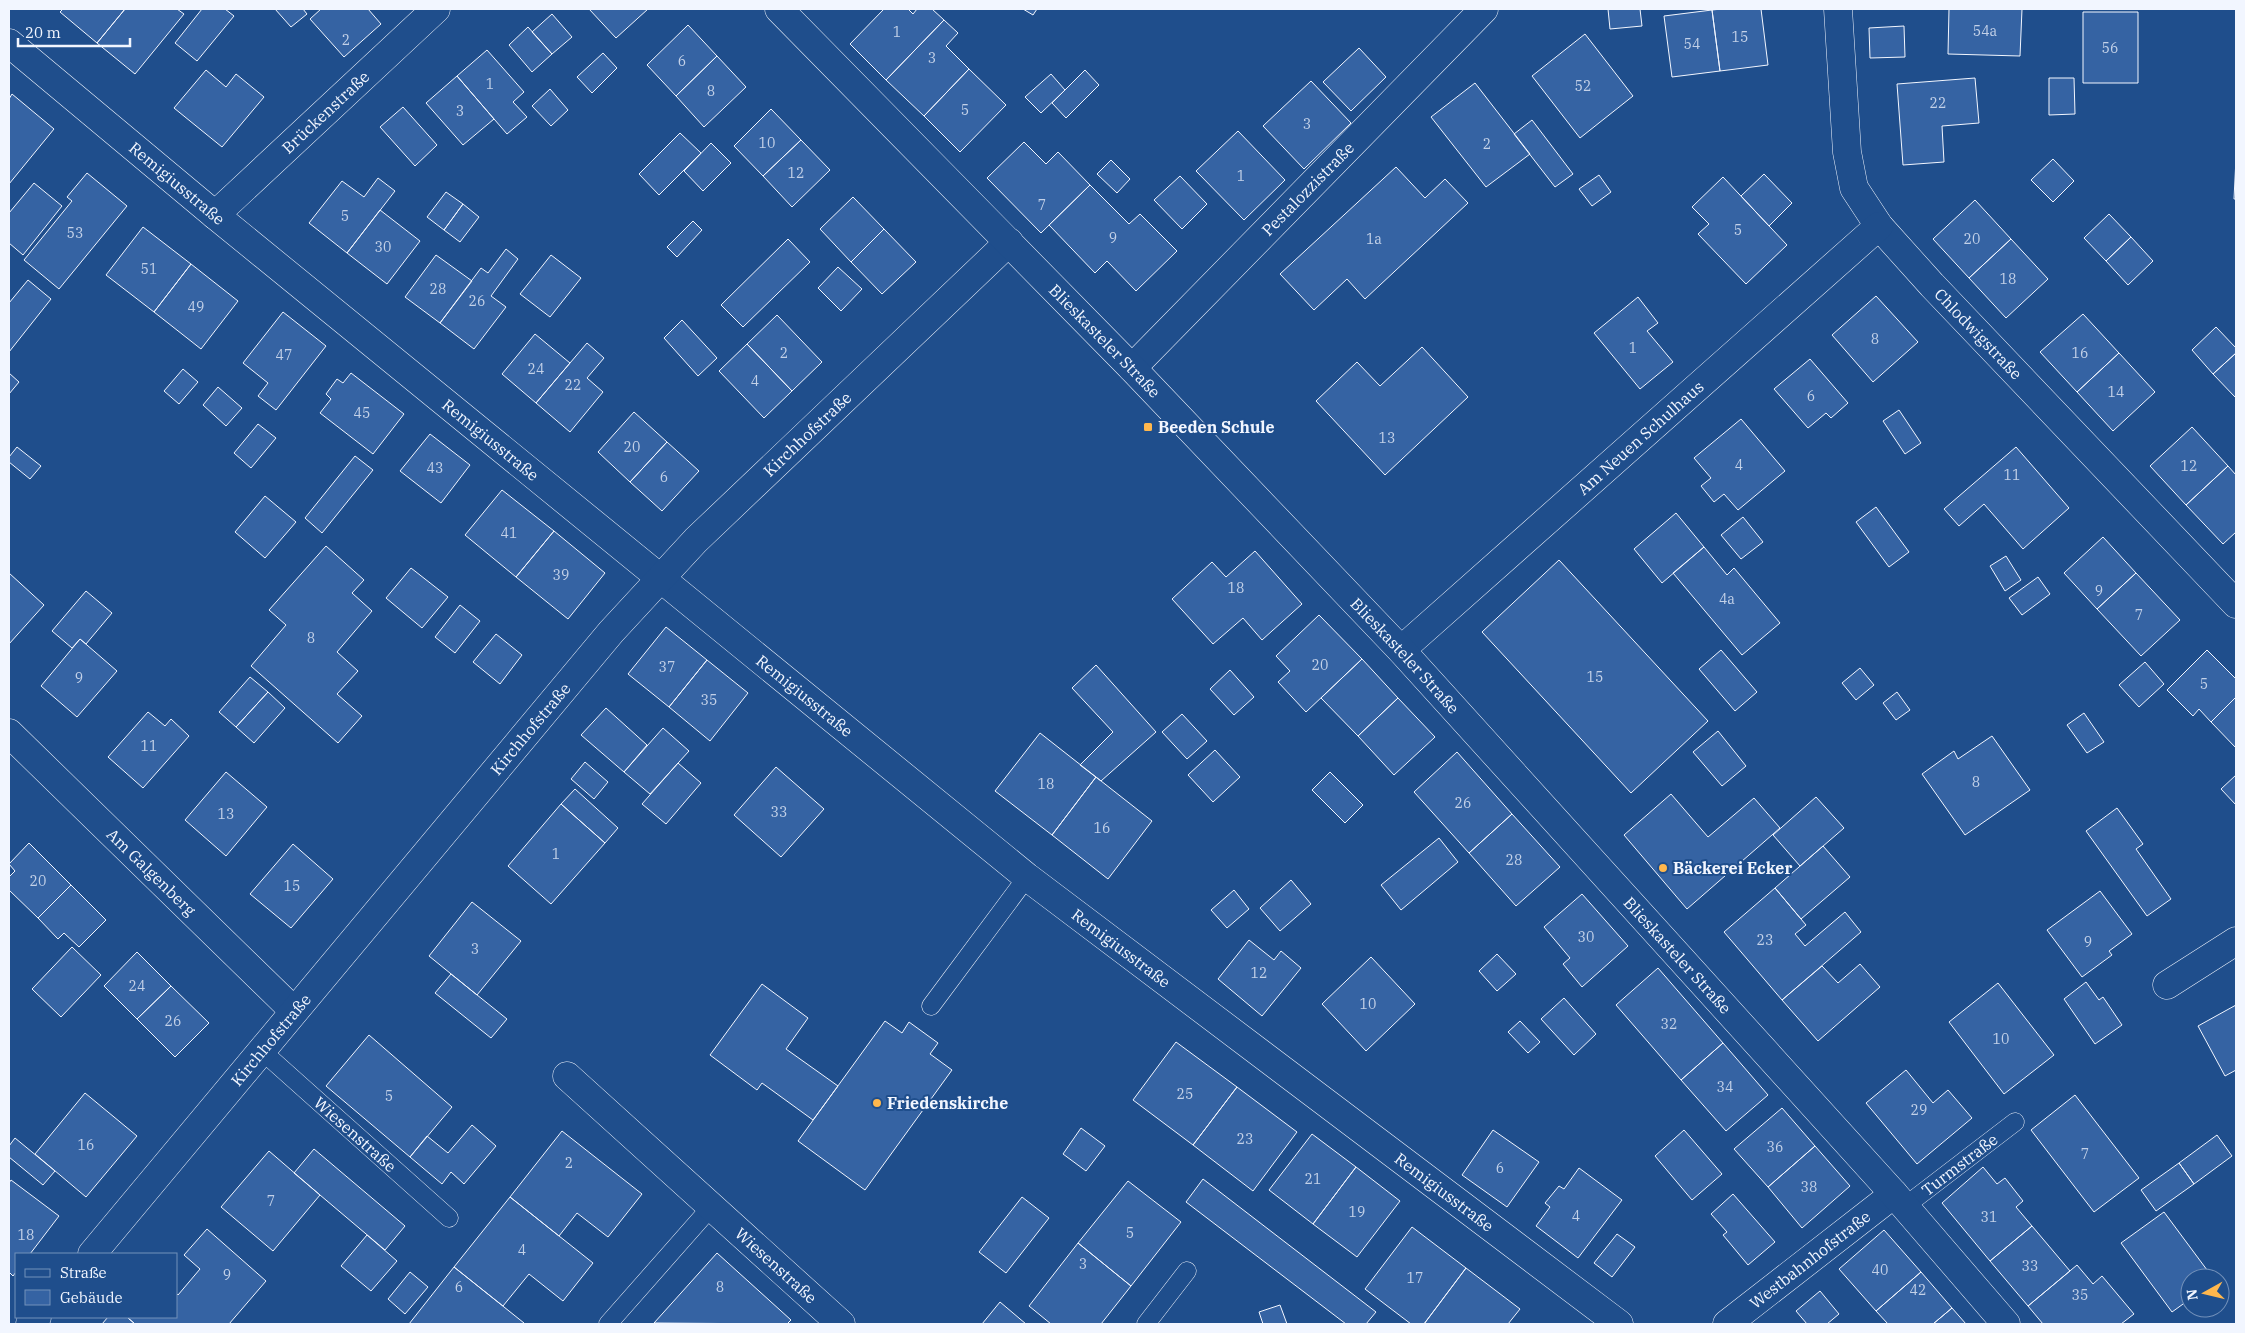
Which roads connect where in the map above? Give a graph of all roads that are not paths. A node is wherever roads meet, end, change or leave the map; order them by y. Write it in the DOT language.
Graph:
graph roads {
  1 [pos="436,9"];
  2 [pos="779,9"];
  3 [pos="1484,9"];
  4 [pos="1838,9"];
  5 [pos="9,43"];
  6 [pos="215,215"];
  7 [pos="1879,226"];
  8 [pos="1009,242"];
  9 [pos="1132,368"];
  10 [pos="660,577"];
  11 [pos="2236,604"];
  12 [pos="1401,650"];
  13 [pos="9,733"];
  14 [pos="1027,877"];
  15 [pos="2236,941"];
  16 [pos="2167,986"];
  17 [pos="931,1006"];
  18 [pos="294,1010"];
  19 [pos="262,1051"];
  20 [pos="567,1076"];
  21 [pos="2015,1122"];
  22 [pos="1899,1201"];
  23 [pos="712,1206"];
  24 [pos="449,1218"];
  25 [pos="93,1253"];
  26 [pos="1187,1272"];
  27 [pos="608,1324"];
  28 [pos="841,1324"];
  29 [pos="1146,1324"];
  30 [pos="1619,1324"];
  31 [pos="1727,1324"];
  32 [pos="2006,1324"];
  1 -- 6 [label="street, Brückenstraße"];
  2 -- 8 [label="street, Blieskasteler Straße"];
  3 -- 9 [label="street, Pestalozzistraße"];
  4 -- 7 [label="street, Chlodwigstraße"];
  5 -- 6 [label="street, Remigiusstraße"];
  6 -- 10 [label="street, Remigiusstraße"];
  7 -- 11 [label="street, Chlodwigstraße"];
  7 -- 12 [label="street, Am Neuen Schulhaus"];
  8 -- 9 [label="street, Blieskasteler Straße"];
  8 -- 10 [label="street, Kirchhofstraße"];
  9 -- 12 [label="street, Blieskasteler Straße"];
  10 -- 14 [label="street, Remigiusstraße"];
  10 -- 18 [label="street, Kirchhofstraße"];
  12 -- 22 [label="street, Blieskasteler Straße"];
  13 -- 18 [label="street, Am Galgenberg"];
  14 -- 17 [label="lane"];
  14 -- 30 [label="street, Remigiusstraße"];
  15 -- 16 [label="street"];
  18 -- 19 [label="street, Kirchhofstraße"];
  19 -- 24 [label="lane, Wiesenstraße"];
  19 -- 25 [label="street, Kirchhofstraße"];
  20 -- 23 [label="street, Wiesenstraße"];
  21 -- 22 [label="lane, Turmstraße"];
  22 -- 31 [label="street, Westbahnhofstraße"];
  22 -- 32 [label="street, Blieskasteler Straße"];
  23 -- 27 [label="lane"];
  23 -- 28 [label="street, Wiesenstraße"];
  26 -- 29 [label="lane"];
}
